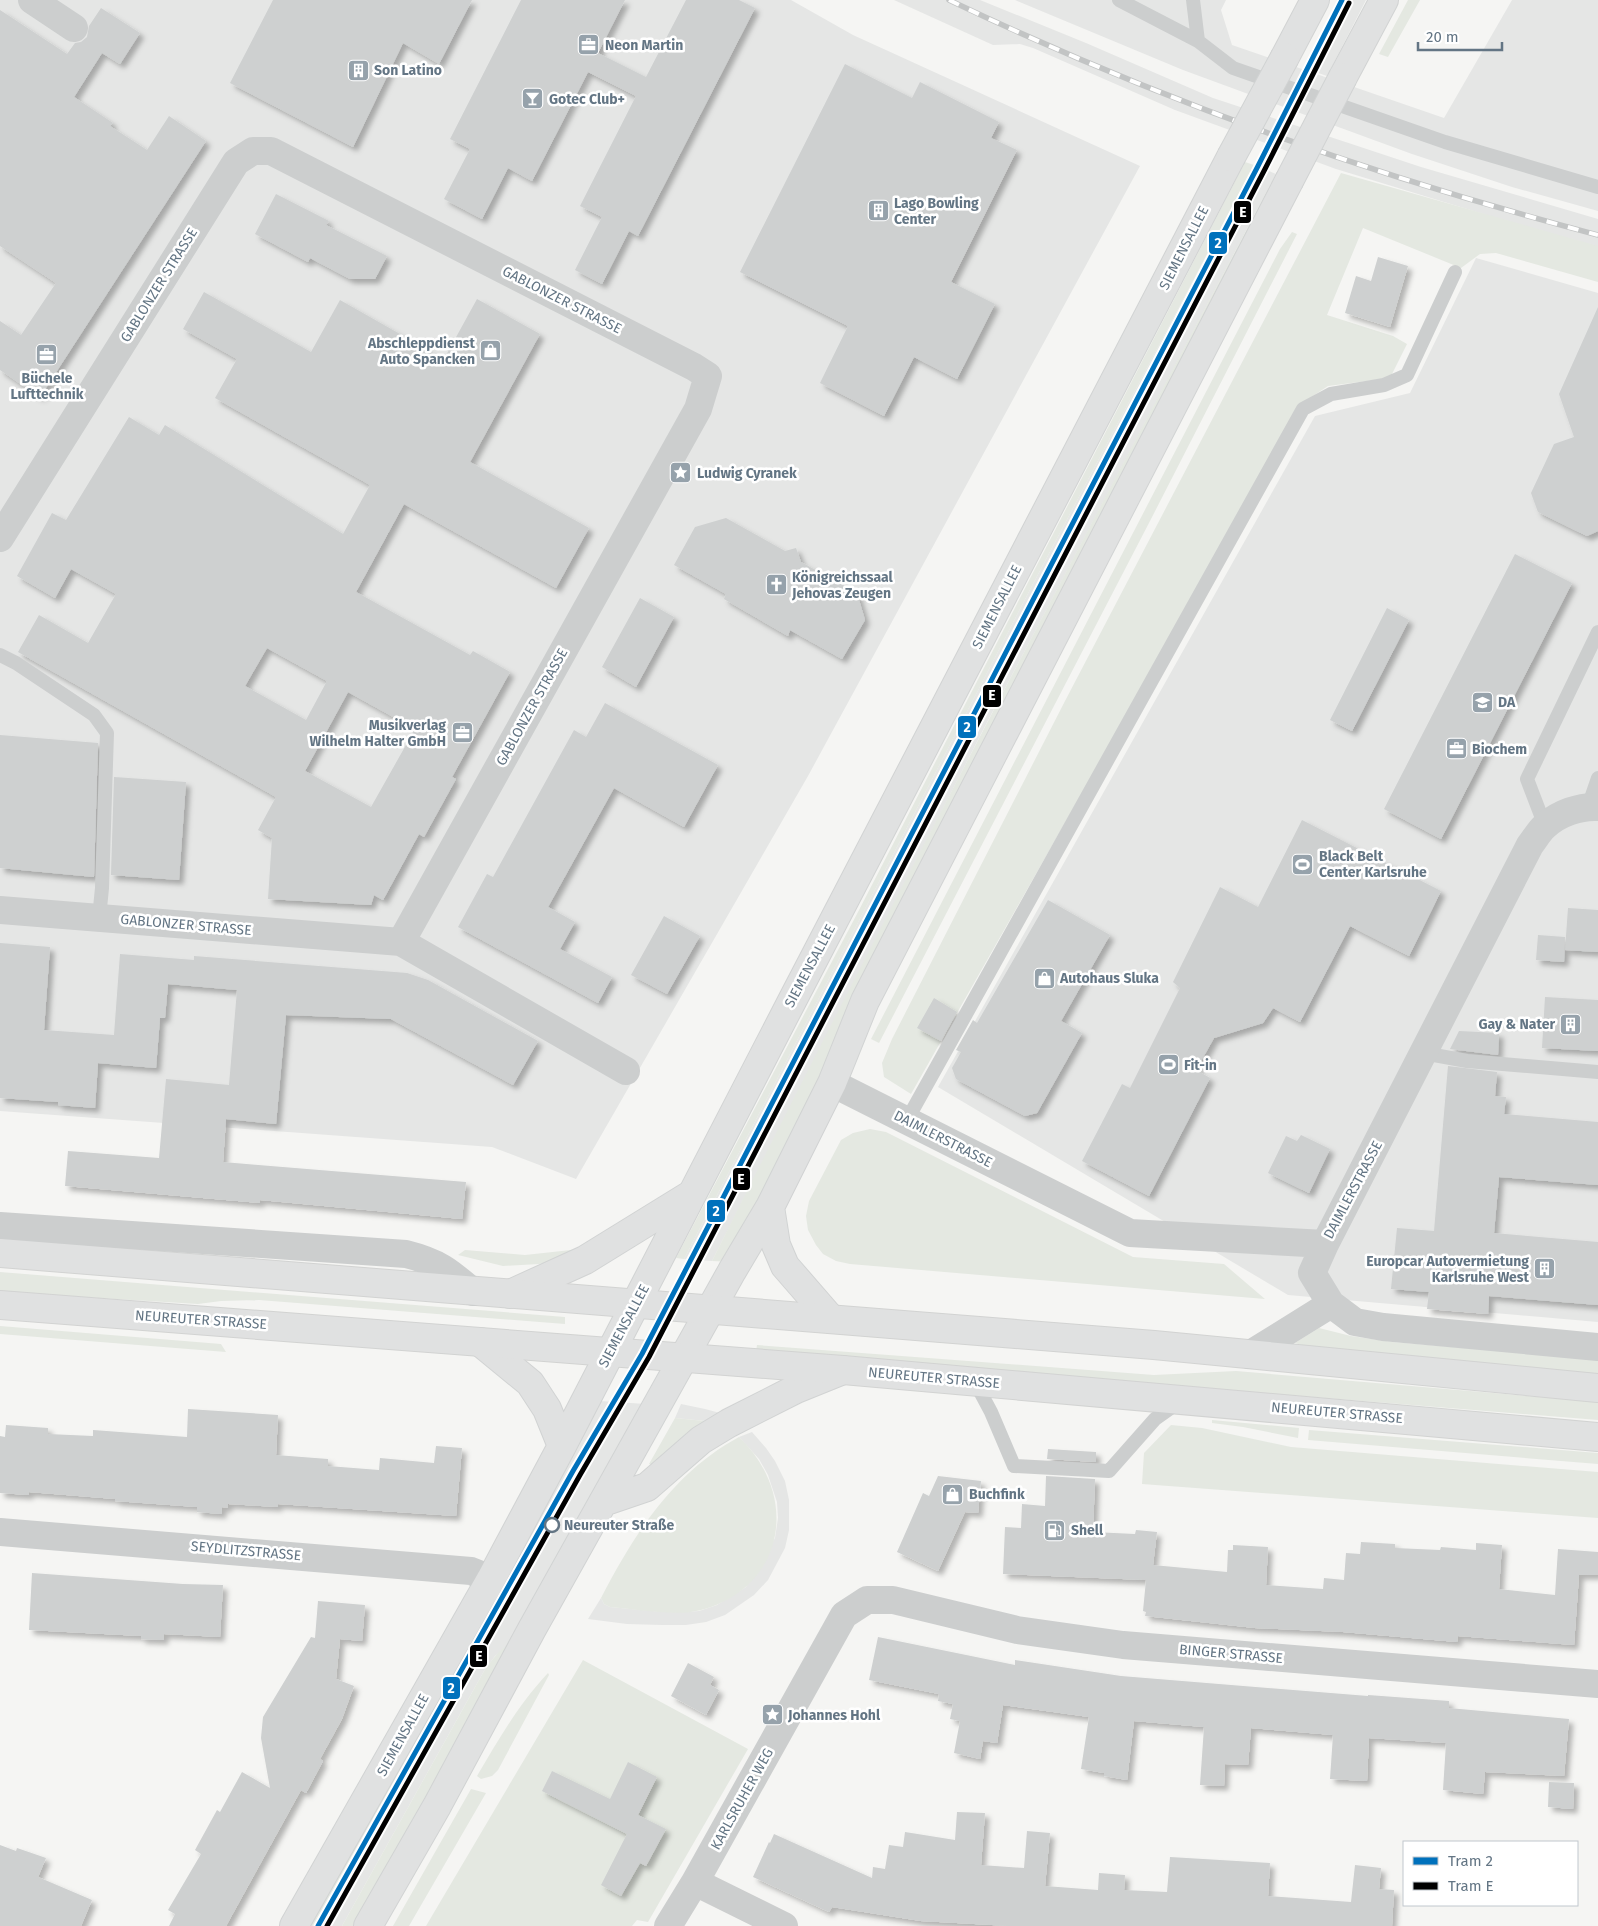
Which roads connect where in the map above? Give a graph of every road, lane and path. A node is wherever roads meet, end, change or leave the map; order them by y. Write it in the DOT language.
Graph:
graph roads {
  1 [pos="32,0"];
  2 [pos="1119,0"];
  3 [pos="1193,0"];
  4 [pos="1315,0"];
  5 [pos="1384,0"];
  6 [pos="74,28"];
  7 [pos="1198,41"];
  8 [pos="1598,188"];
  9 [pos="1455,272"];
  10 [pos="0,538"];
  11 [pos="1598,632"];
  12 [pos="0,655"];
  13 [pos="1598,778"];
  14 [pos="1593,807"];
  15 [pos="1545,826"];
  16 [pos="0,910"];
  17 [pos="99,918"];
  18 [pos="401,942"];
  19 [pos="1423,1053"];
  20 [pos="626,1070"];
  21 [pos="1598,1072"];
  22 [pos="832,1083"];
  23 [pos="907,1120"];
  24 [pos="692,1194"];
  25 [pos="770,1207"];
  26 [pos="0,1226"];
  27 [pos="1325,1244"];
  28 [pos="0,1253"];
  29 [pos="473,1292"];
  30 [pos="510,1294"];
  31 [pos="635,1304"];
  32 [pos="1331,1304"];
  33 [pos="0,1305"];
  34 [pos="712,1309"];
  35 [pos="831,1319"];
  36 [pos="480,1342"];
  37 [pos="1598,1347"];
  38 [pos="610,1352"];
  39 [pos="1249,1355"];
  40 [pos="684,1358"];
  41 [pos="843,1370"];
  42 [pos="975,1382"];
  43 [pos="1598,1388"];
  44 [pos="1182,1400"];
  45 [pos="1598,1437"];
  46 [pos="562,1446"];
  47 [pos="603,1502"];
  48 [pos="0,1532"];
  49 [pos="491,1578"];
  50 [pos="867,1600"];
  51 [pos="1598,1684"];
  52 [pos="695,1882"];
  53 [pos="294,1926"];
  54 [pos="368,1926"];
  55 [pos="668,1926"];
  56 [pos="784,1926"];
  1 -- 6 [label="street"];
  2 -- 7 [label="lane"];
  3 -- 7 [label="lane"];
  4 -- 24 [label="main road, SIEMENSALLEE, bridge"];
  5 -- 22 [label="main road, bridge"];
  7 -- 8 [label="lane"];
  9 -- 23 [label="lane"];
  10 -- 18 [label="street, GABLONZER STRASSE"];
  11 -- 15 [label="lane"];
  12 -- 17 [label="lane"];
  13 -- 14 [label="lane"];
  14 -- 15 [label="street, DAIMLERSTRASSE"];
  15 -- 19 [label="street, DAIMLERSTRASSE"];
  16 -- 17 [label="street, GABLONZER STRASSE"];
  17 -- 18 [label="street, GABLONZER STRASSE"];
  18 -- 20 [label="street, GABLONZER STRASSE"];
  19 -- 21 [label="lane"];
  19 -- 27 [label="street, DAIMLERSTRASSE"];
  22 -- 23 [label="street, DAIMLERSTRASSE"];
  22 -- 25 [label="main road"];
  23 -- 27 [label="street, DAIMLERSTRASSE"];
  24 -- 30 [label="main road"];
  24 -- 31 [label="main road, SIEMENSALLEE"];
  25 -- 34 [label="main road"];
  25 -- 35 [label="main road"];
  26 -- 29 [label="street"];
  27 -- 32 [label="street"];
  28 -- 29 [label="main road"];
  29 -- 30 [label="main road"];
  30 -- 31 [label="main road"];
  31 -- 34 [label="main road"];
  31 -- 38 [label="main road, SIEMENSALLEE"];
  32 -- 37 [label="street"];
  32 -- 39 [label="street"];
  33 -- 36 [label="main road, NEUREUTER STRASSE"];
  34 -- 35 [label="main road"];
  34 -- 40 [label="main road"];
  35 -- 39 [label="main road"];
  36 -- 38 [label="main road, NEUREUTER STRASSE"];
  36 -- 46 [label="main road"];
  38 -- 40 [label="main road, NEUREUTER STRASSE"];
  38 -- 46 [label="main road, SIEMENSALLEE"];
  39 -- 43 [label="main road"];
  40 -- 41 [label="main road, NEUREUTER STRASSE"];
  40 -- 47 [label="main road"];
  41 -- 42 [label="main road, NEUREUTER STRASSE"];
  41 -- 47 [label="main road"];
  42 -- 44 [label="main road, NEUREUTER STRASSE"];
  42 -- 44 [label="lane"];
  44 -- 45 [label="main road, NEUREUTER STRASSE"];
  46 -- 49 [label="main road, SIEMENSALLEE"];
  47 -- 54 [label="main road"];
  48 -- 49 [label="street, SEYDLITZSTRASSE"];
  49 -- 53 [label="main road, SIEMENSALLEE"];
  50 -- 51 [label="street, BINGER STRASSE"];
  50 -- 52 [label="street, KARLSRUHER WEG"];
  52 -- 55 [label="street, KARLSRUHER WEG"];
  52 -- 56 [label="street"];
}
